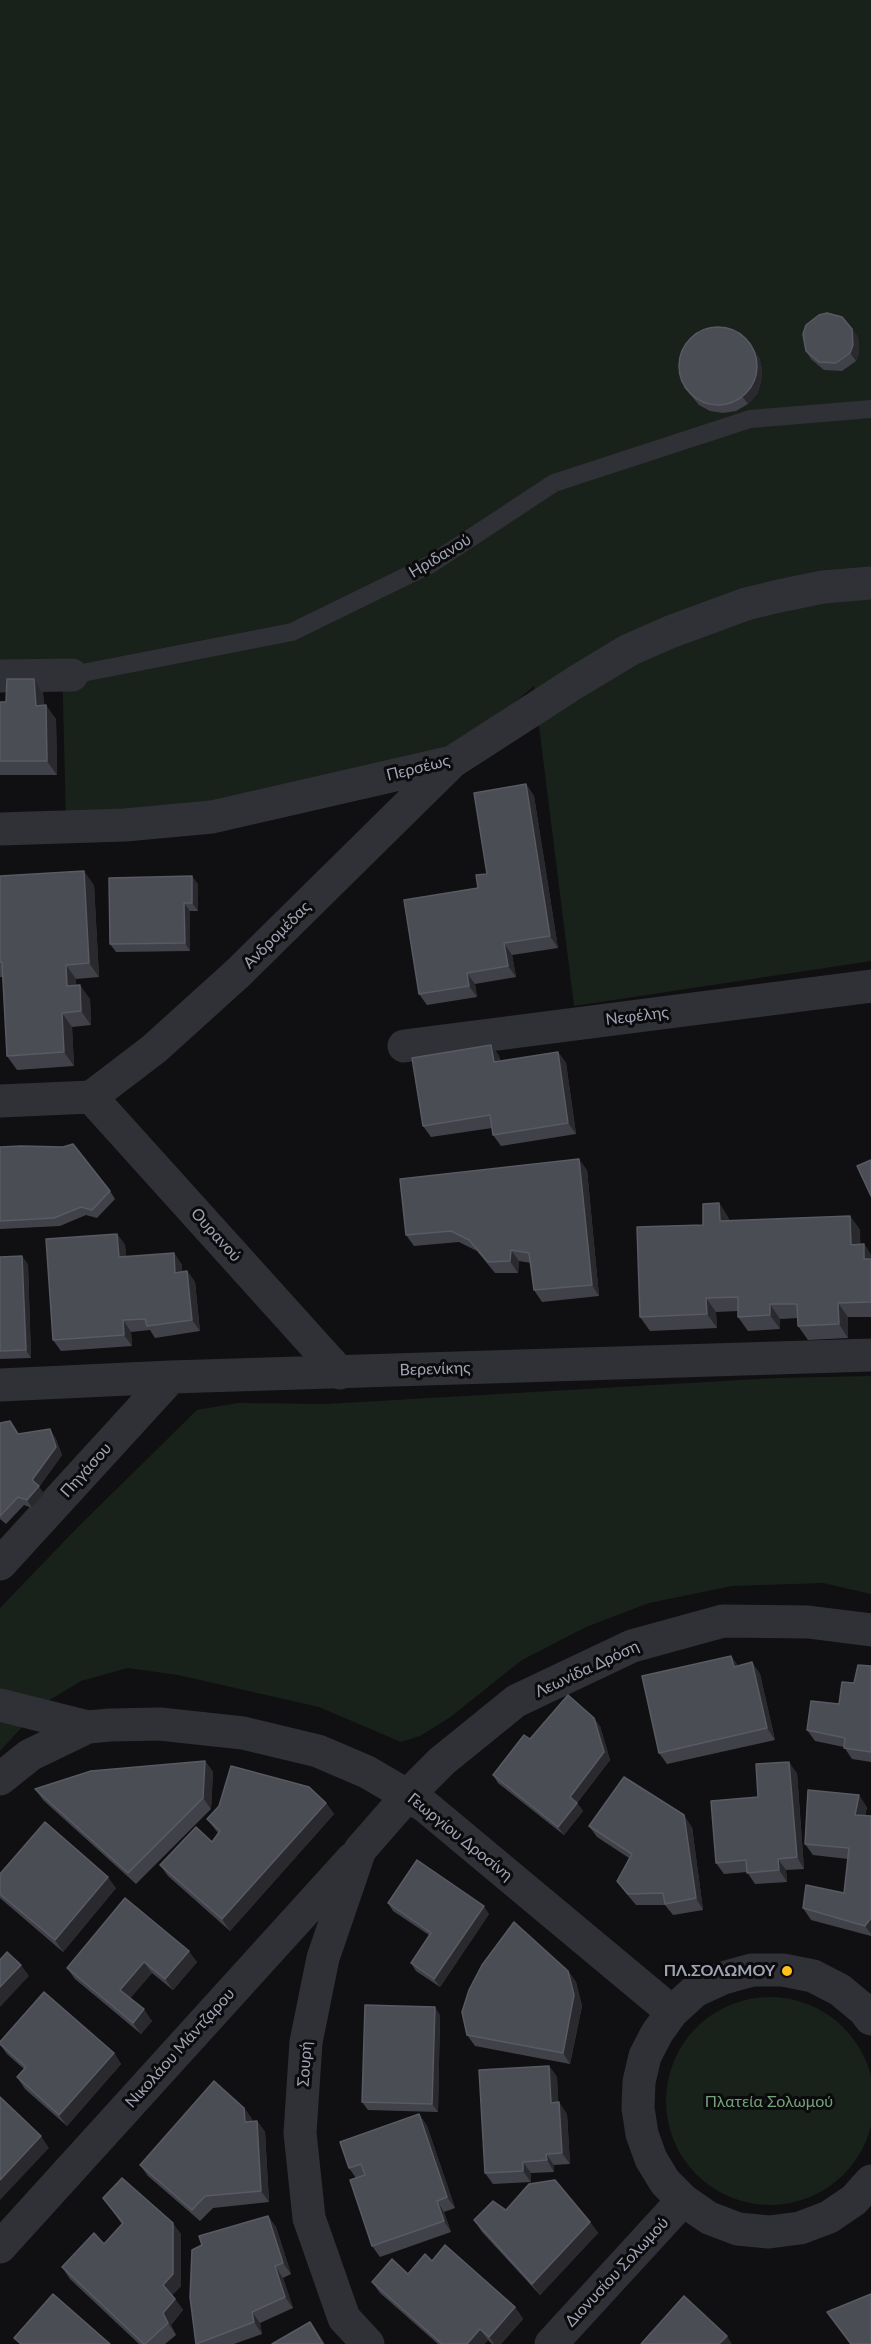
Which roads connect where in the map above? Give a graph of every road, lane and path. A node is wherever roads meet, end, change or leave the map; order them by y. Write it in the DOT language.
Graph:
graph roads {
  1 [pos="871,408"];
  2 [pos="871,583"];
  3 [pos="72,675"];
  4 [pos="0,676"];
  5 [pos="452,762"];
  6 [pos="0,829"];
  7 [pos="871,986"];
  8 [pos="404,1046"];
  9 [pos="92,1097"];
  10 [pos="0,1101"];
  11 [pos="871,1355"];
  12 [pos="340,1373"];
  13 [pos="171,1377"];
  14 [pos="0,1385"];
  15 [pos="0,1564"];
  16 [pos="871,1630"];
  17 [pos="0,1705"];
  18 [pos="88,1727"];
  19 [pos="0,1779"];
  20 [pos="408,1795"];
  21 [pos="360,1850"];
  22 [pos="869,2010"];
  23 [pos="672,2012"];
  24 [pos="871,2181"];
  25 [pos="683,2200"];
  26 [pos="0,2247"];
  27 [pos="368,2344"];
  28 [pos="551,2344"];
  1 -- 3 [label="lane, Ηριδανού"];
  2 -- 5 [label="street, Περσέως"];
  3 -- 4 [label="street, Ηριδανού"];
  5 -- 6 [label="street, Περσέως"];
  5 -- 9 [label="street, Ανδρομέδας"];
  7 -- 8 [label="street, Νεφέλης"];
  9 -- 10 [label="street"];
  9 -- 12 [label="street, Ουρανού"];
  11 -- 12 [label="street, Βερενίκης"];
  12 -- 13 [label="street, Βερενίκης"];
  13 -- 14 [label="street, Βερενίκης"];
  13 -- 15 [label="street, Πηγάσου"];
  16 -- 20 [label="street, Λεωνίδα Δρόση"];
  17 -- 18 [label="street, Γεωργίου Δροσίνη"];
  18 -- 19 [label="street"];
  18 -- 20 [label="street, Γεωργίου Δροσίνη"];
  20 -- 21 [label="street, Σουρή"];
  20 -- 23 [label="street, Γεωργίου Δροσίνη"];
  21 -- 26 [label="street, Νικολάου Μάντζαρου"];
  21 -- 27 [label="street, Σουρή"];
  22 -- 23 [label="street"];
  23 -- 25 [label="street"];
  24 -- 25 [label="street"];
  25 -- 28 [label="street, Διονυσίου Σολωμού"];
}
